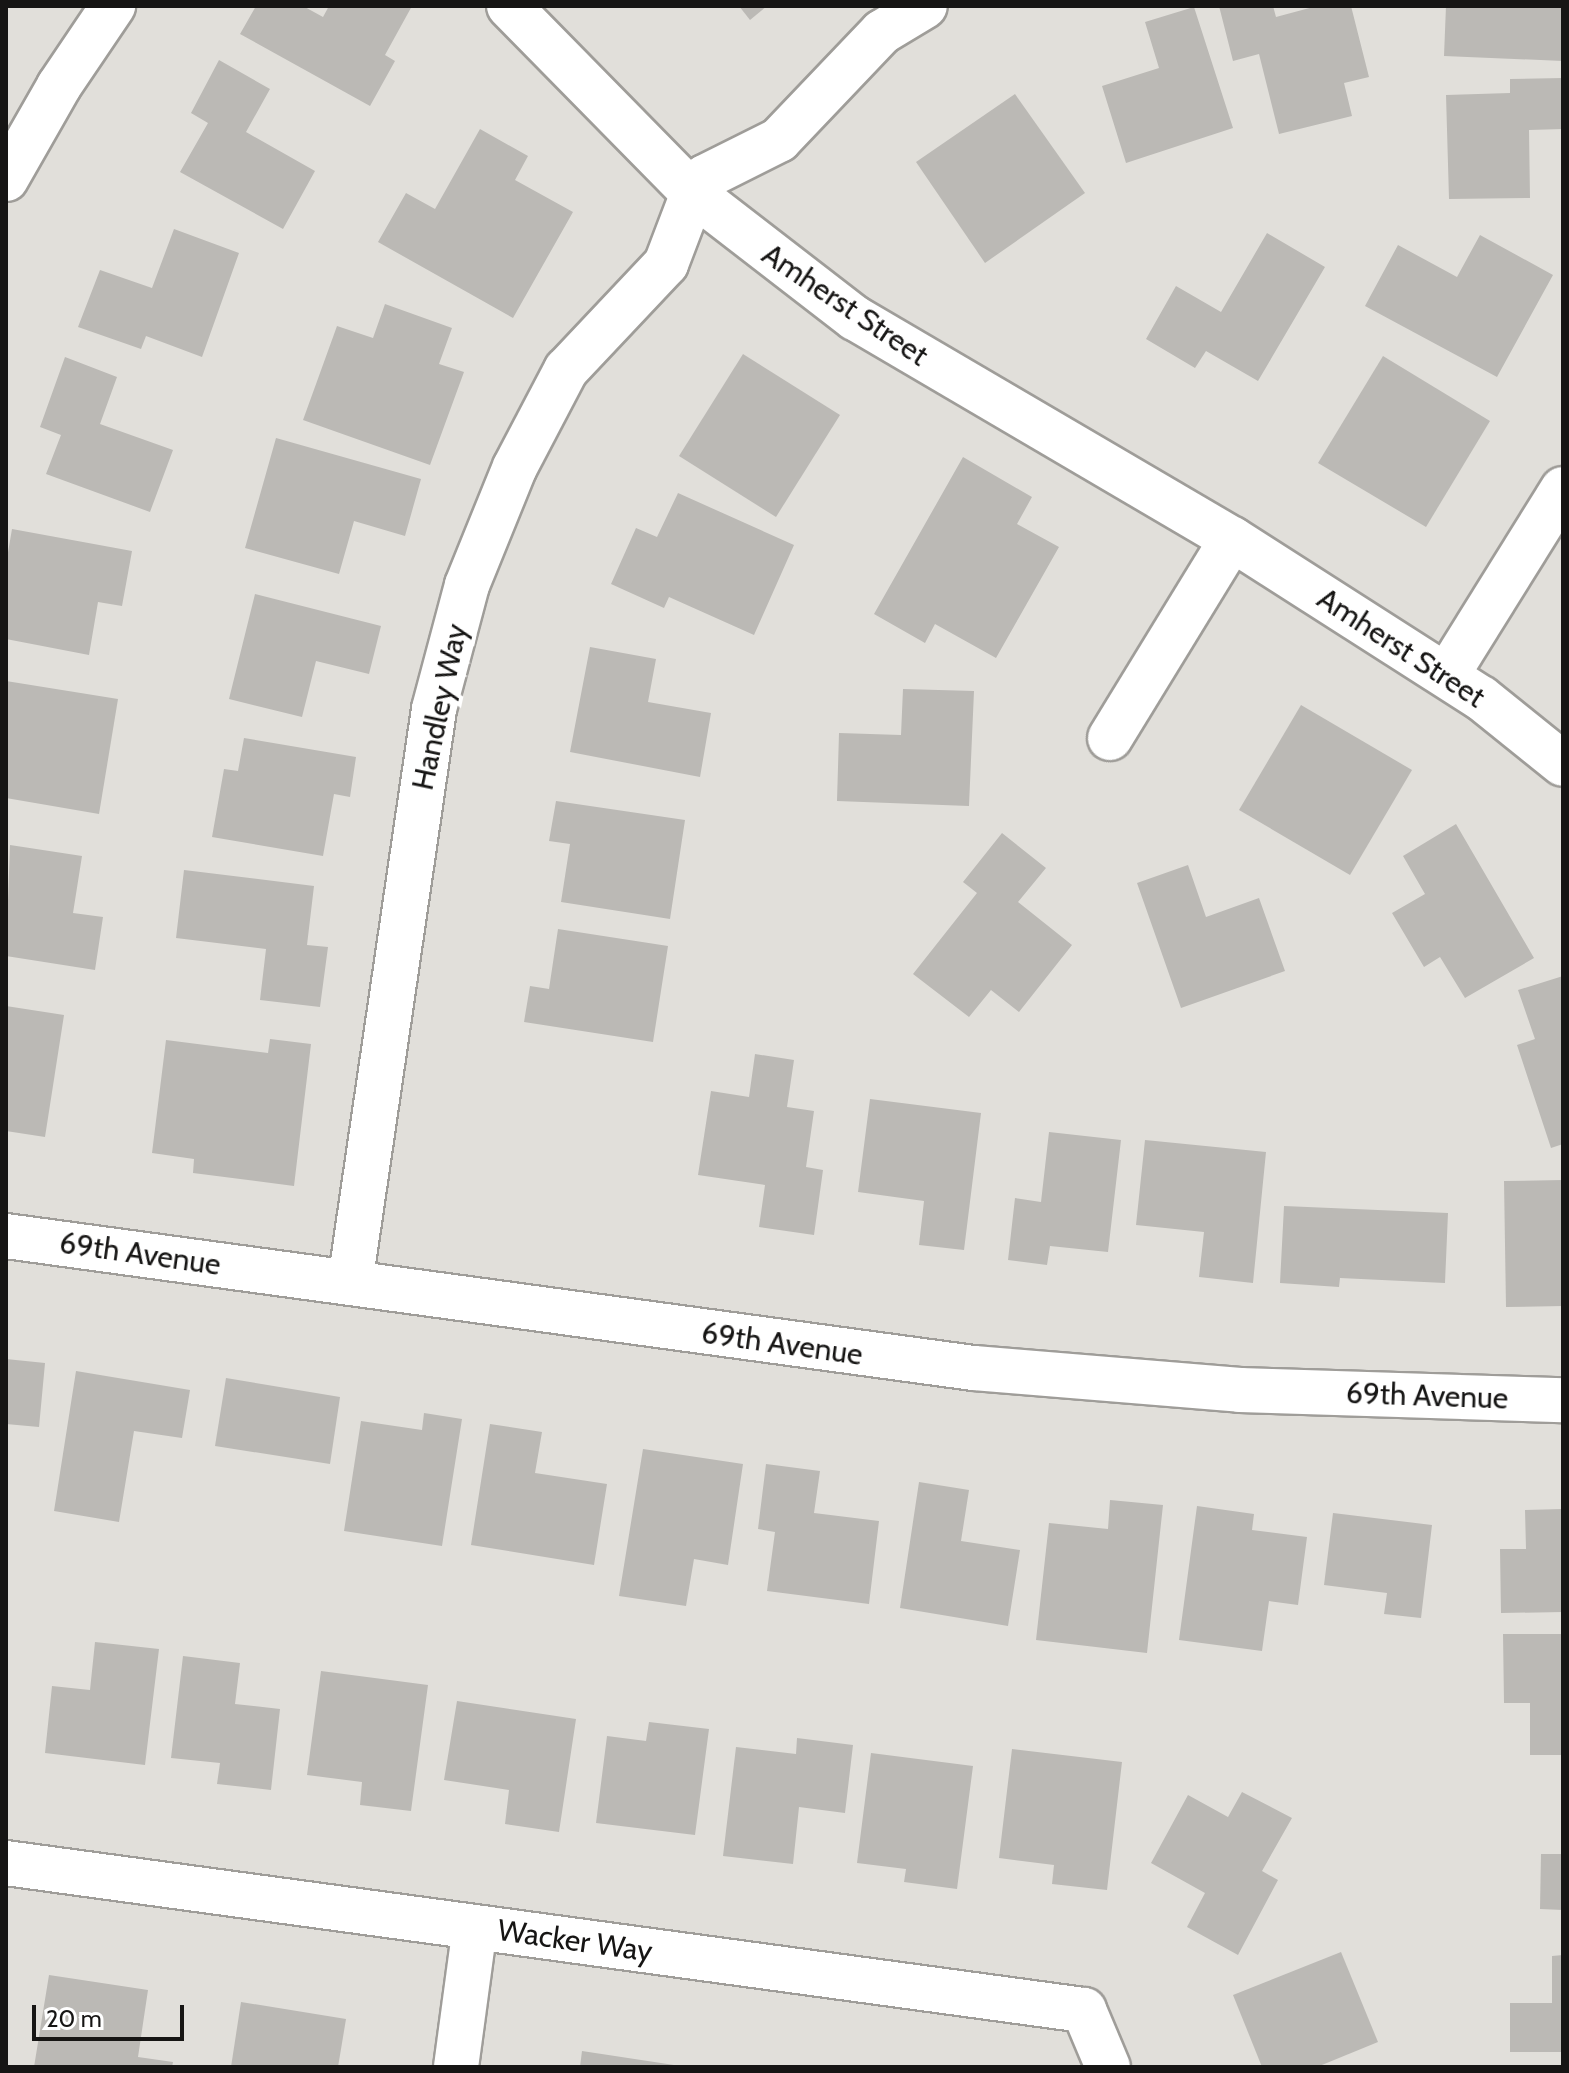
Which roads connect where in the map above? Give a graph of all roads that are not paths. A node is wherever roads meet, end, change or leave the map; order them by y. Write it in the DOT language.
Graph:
graph roads {
  1 [pos="113,6"];
  2 [pos="509,6"];
  3 [pos="925,6"];
  4 [pos="6,179"];
  5 [pos="693,193"];
  6 [pos="1563,489"];
  7 [pos="1232,539"];
  8 [pos="1447,675"];
  9 [pos="1110,738"];
  10 [pos="1563,764"];
  11 [pos="6,1236"];
  12 [pos="350,1283"];
  13 [pos="1563,1400"];
  14 [pos="6,1863"];
  15 [pos="475,1927"];
  16 [pos="456,2067"];
  17 [pos="1108,2067"];
  1 -- 4 [label="street"];
  2 -- 5 [label="street, Amherst Street"];
  3 -- 5 [label="street"];
  5 -- 7 [label="street, Amherst Street"];
  5 -- 12 [label="street, Handley Way"];
  6 -- 8 [label="street"];
  7 -- 8 [label="street, Amherst Street"];
  7 -- 9 [label="street"];
  8 -- 10 [label="street, Amherst Street"];
  11 -- 12 [label="street, 69th Avenue"];
  12 -- 13 [label="street, 69th Avenue"];
  14 -- 15 [label="street, Wacker Way"];
  15 -- 16 [label="street"];
  15 -- 17 [label="street, Wacker Way"];
}
